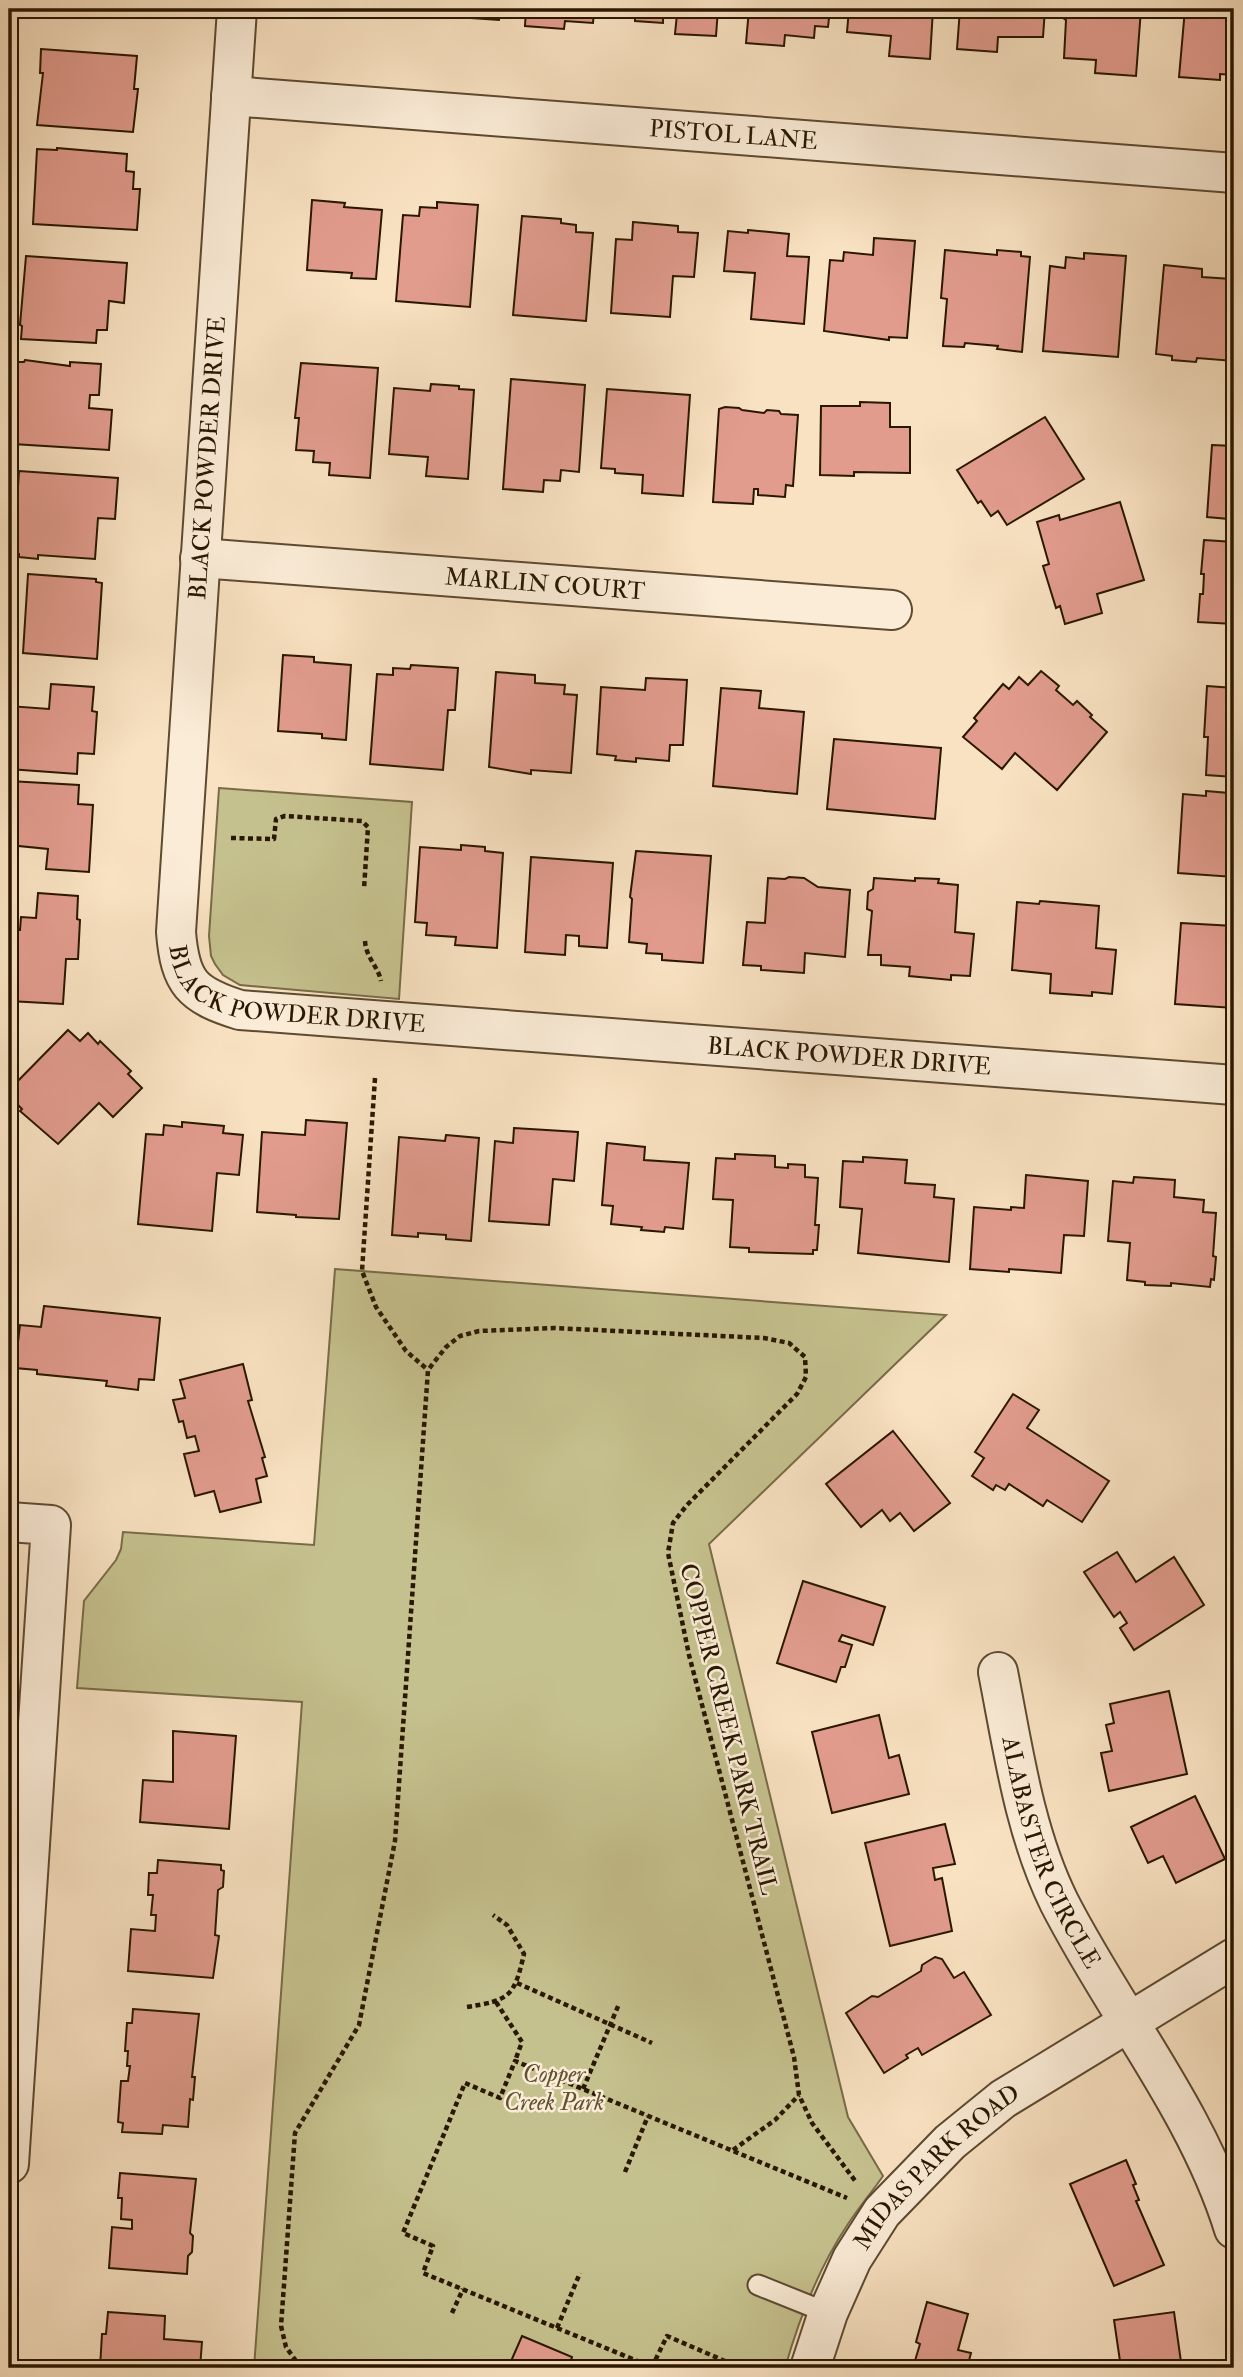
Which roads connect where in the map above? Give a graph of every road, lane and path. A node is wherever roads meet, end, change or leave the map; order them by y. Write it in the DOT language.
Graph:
graph roads {
  1 [pos="237,9"];
  2 [pos="231,96"];
  3 [pos="1234,173"];
  4 [pos="200,558"];
  5 [pos="892,610"];
  6 [pos="231,838"];
  7 [pos="365,889"];
  8 [pos="365,941"];
  9 [pos="381,982"];
  10 [pos="375,1078"];
  11 [pos="1234,1085"];
  12 [pos="428,1370"];
  13 [pos="9,1522"];
  14 [pos="998,1672"];
  15 [pos="493,1915"];
  16 [pos="1234,1958"];
  17 [pos="517,1983"];
  18 [pos="496,2002"];
  19 [pos="619,2004"];
  20 [pos="467,2007"];
  21 [pos="1128,2022"];
  22 [pos="611,2025"];
  23 [pos="652,2043"];
  24 [pos="515,2061"];
  25 [pos="583,2089"];
  26 [pos="799,2095"];
  27 [pos="648,2116"];
  28 [pos="732,2150"];
  29 [pos="9,2164"];
  30 [pos="625,2172"];
  31 [pos="859,2187"];
  32 [pos="851,2199"];
  33 [pos="1234,2229"];
  34 [pos="580,2273"];
  35 [pos="758,2285"];
  36 [pos="463,2289"];
  37 [pos="452,2313"];
  38 [pos="828,2313"];
  39 [pos="557,2328"];
  40 [pos="300,2368"];
  41 [pos="741,2368"];
  42 [pos="810,2368"];
  1 -- 2 [label="street, BLACK POWDER DRIVE"];
  2 -- 3 [label="street, PISTOL LANE"];
  2 -- 4 [label="street, BLACK POWDER DRIVE"];
  4 -- 5 [label="street, MARLIN COURT"];
  4 -- 11 [label="street, BLACK POWDER DRIVE"];
  6 -- 7 [label="path"];
  8 -- 9 [label="path"];
  10 -- 12 [label="path"];
  12 -- 26 [label="path, COPPER CREEK PARK TRAIL"];
  12 -- 40 [label="path"];
  13 -- 29 [label="street"];
  14 -- 21 [label="street, ALABASTER CIRCLE"];
  15 -- 17 [label="path"];
  16 -- 21 [label="street, MIDAS PARK ROAD"];
  17 -- 18 [label="path"];
  17 -- 22 [label="path"];
  18 -- 20 [label="path"];
  18 -- 24 [label="path"];
  19 -- 22 [label="path"];
  21 -- 33 [label="street, ALABASTER CIRCLE"];
  21 -- 38 [label="street, MIDAS PARK ROAD"];
  22 -- 23 [label="path"];
  22 -- 25 [label="path"];
  24 -- 25 [label="path"];
  24 -- 36 [label="path"];
  25 -- 27 [label="path"];
  26 -- 28 [label="path"];
  26 -- 31 [label="path, COPPER CREEK PARK TRAIL"];
  27 -- 28 [label="path"];
  27 -- 30 [label="path"];
  28 -- 32 [label="path"];
  34 -- 39 [label="path"];
  35 -- 38 [label="lane"];
  36 -- 37 [label="path"];
  36 -- 39 [label="path"];
  38 -- 42 [label="street, MIDAS PARK ROAD"];
  39 -- 41 [label="path"];
}
